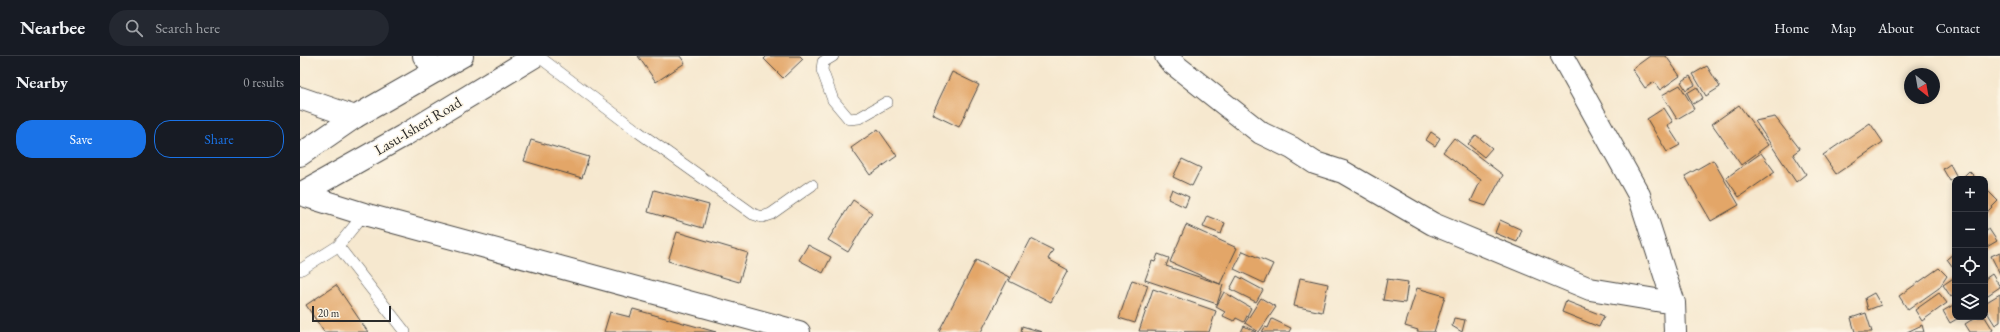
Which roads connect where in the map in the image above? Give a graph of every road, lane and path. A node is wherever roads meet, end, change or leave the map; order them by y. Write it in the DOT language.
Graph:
graph roads {
  1 [pos="462,56"];
  2 [pos="535,56"];
  3 [pos="538,56"];
  4 [pos="833,56"];
  5 [pos="1166,56"];
  6 [pos="1562,56"];
  7 [pos="430,64"];
  8 [pos="300,98"];
  9 [pos="887,102"];
  10 [pos="355,117"];
  11 [pos="300,155"];
  12 [pos="812,184"];
  13 [pos="300,194"];
  14 [pos="364,214"];
  15 [pos="338,246"];
  16 [pos="300,270"];
  17 [pos="1674,303"];
  18 [pos="405,332"];
  19 [pos="800,332"];
  20 [pos="1675,332"];
  1 -- 7 [label="street"];
  2 -- 13 [label="street, Lasu-Isheri Road"];
  3 -- 12 [label="lane"];
  4 -- 9 [label="lane"];
  5 -- 17 [label="street"];
  6 -- 17 [label="street"];
  7 -- 10 [label="street"];
  8 -- 10 [label="street"];
  10 -- 11 [label="street"];
  13 -- 14 [label="street"];
  14 -- 15 [label="lane"];
  14 -- 19 [label="street"];
  15 -- 16 [label="lane"];
  15 -- 18 [label="lane"];
  17 -- 20 [label="street"];
}
